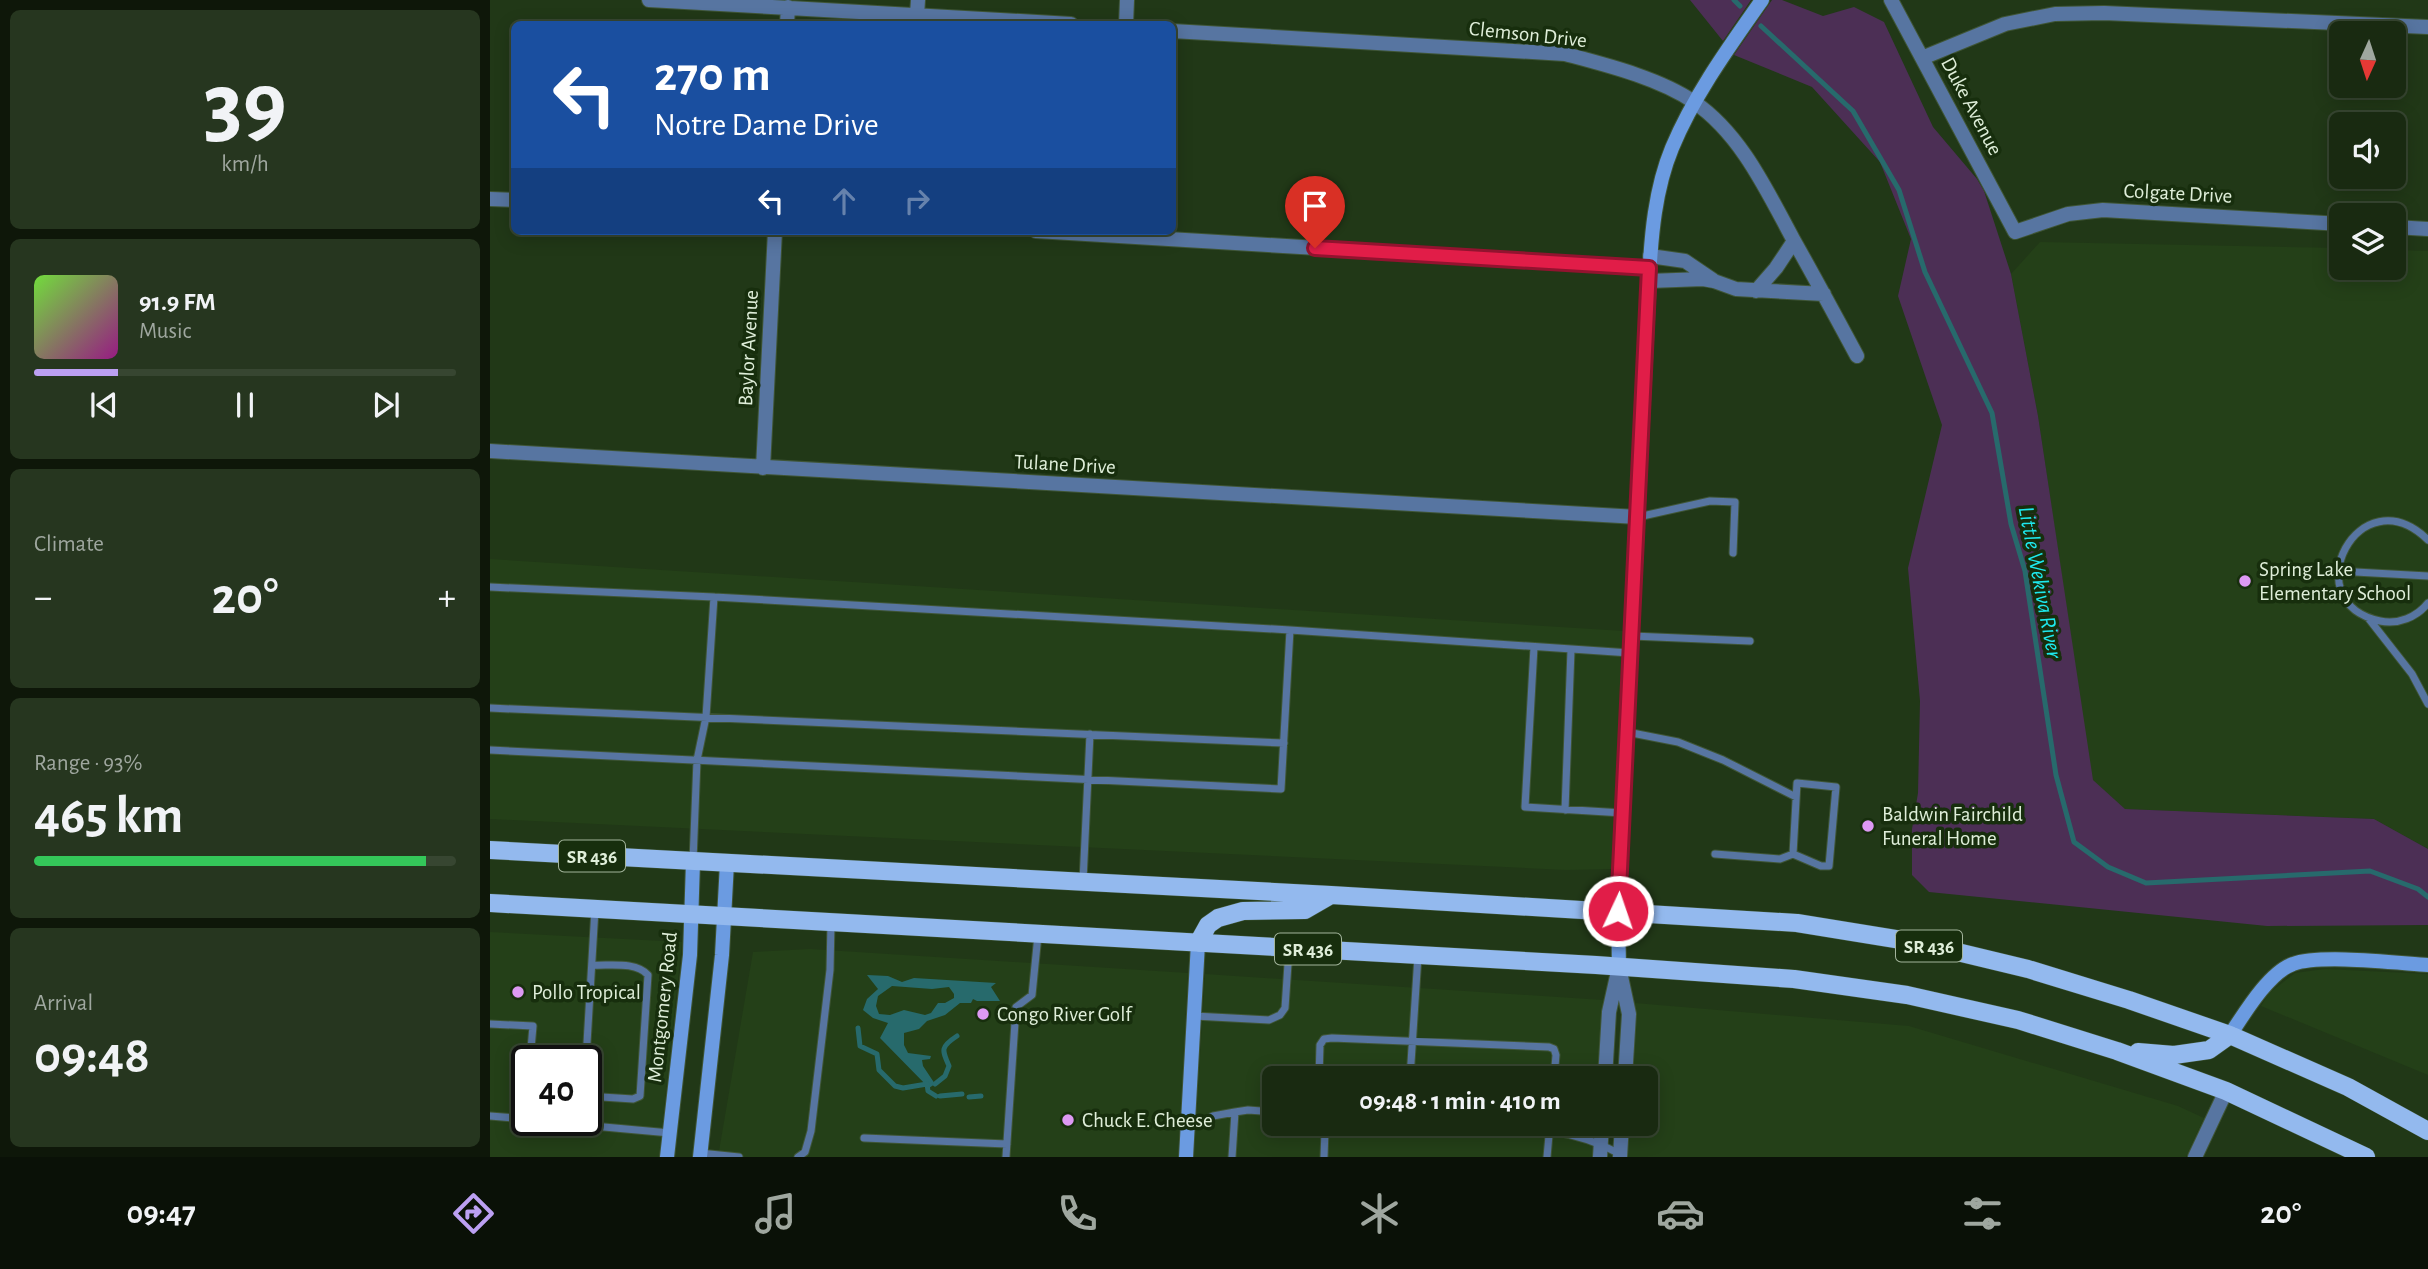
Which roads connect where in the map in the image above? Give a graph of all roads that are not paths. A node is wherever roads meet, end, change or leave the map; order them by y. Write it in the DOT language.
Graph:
graph roads {
  1 [pos="649,0"];
  2 [pos="1127,0"];
  3 [pos="1762,0"];
  4 [pos="1891,0"];
  5 [pos="705,1"];
  6 [pos="788,7"];
  7 [pos="918,7"];
  8 [pos="787,21"];
  9 [pos="1043,21"];
  10 [pos="1126,21"];
  11 [pos="2428,27"];
  12 [pos="1176,31"];
  13 [pos="1922,58"];
  14 [pos="1695,102"];
  15 [pos="490,199"];
  16 [pos="511,200"];
  17 [pos="2329,223"];
  18 [pos="2406,228"];
  19 [pos="2428,229"];
  20 [pos="2015,232"];
  21 [pos="775,235"];
  22 [pos="1102,235"];
  23 [pos="1794,240"];
  24 [pos="1649,268"];
  25 [pos="1714,281"];
  26 [pos="1756,290"];
  27 [pos="1824,294"];
  28 [pos="1857,355"];
  29 [pos="490,451"];
  30 [pos="763,468"];
  31 [pos="1638,517"];
  32 [pos="2428,540"];
  33 [pos="1733,553"];
  34 [pos="2337,571"];
  35 [pos="2428,576"];
  36 [pos="490,587"];
  37 [pos="714,597"];
  38 [pos="2428,603"];
  39 [pos="2368,619"];
  40 [pos="1290,630"];
  41 [pos="1632,636"];
  42 [pos="1750,641"];
  43 [pos="1534,647"];
  44 [pos="1571,650"];
  45 [pos="1631,653"];
  46 [pos="2428,704"];
  47 [pos="490,708"];
  48 [pos="706,717"];
  49 [pos="1627,732"];
  50 [pos="1090,734"];
  51 [pos="1284,743"];
  52 [pos="490,750"];
  53 [pos="697,760"];
  54 [pos="1088,779"];
  55 [pos="1796,797"];
  56 [pos="1565,810"];
  57 [pos="1623,813"];
  58 [pos="490,850"];
  59 [pos="1793,854"];
  60 [pos="1715,855"];
  61 [pos="694,862"];
  62 [pos="727,863"];
  63 [pos="1083,882"];
  64 [pos="1331,894"];
  65 [pos="490,903"];
  66 [pos="595,909"];
  67 [pos="1618,911"];
  68 [pos="692,914"];
  69 [pos="723,916"];
  70 [pos="831,922"];
  71 [pos="1038,934"];
  72 [pos="1198,943"];
  73 [pos="1289,948"];
  74 [pos="1418,955"];
  75 [pos="592,965"];
  76 [pos="2428,965"];
  77 [pos="1619,967"];
  78 [pos="1194,1016"];
  79 [pos="490,1024"];
  80 [pos="2230,1035"];
  81 [pos="1413,1041"];
  82 [pos="531,1045"];
  83 [pos="587,1045"];
  84 [pos="2117,1051"];
  85 [pos="1319,1066"];
  86 [pos="1411,1066"];
  87 [pos="1555,1066"];
  88 [pos="1606,1066"];
  89 [pos="1626,1066"];
  90 [pos="2226,1091"];
  91 [pos="602,1097"];
  92 [pos="1262,1111"];
  93 [pos="1236,1112"];
  94 [pos="490,1116"];
  95 [pos="511,1118"];
  96 [pos="602,1125"];
  97 [pos="1188,1127"];
  98 [pos="2428,1131"];
  99 [pos="670,1133"];
  100 [pos="1325,1136"];
  101 [pos="1549,1136"];
  102 [pos="1571,1136"];
  103 [pos="1621,1136"];
  104 [pos="864,1138"];
  105 [pos="1007,1144"];
  106 [pos="1601,1150"];
  107 [pos="700,1155"];
  108 [pos="1620,1156"];
  109 [pos="667,1157"];
  110 [pos="739,1157"];
  111 [pos="797,1157"];
  112 [pos="1006,1157"];
  113 [pos="1186,1157"];
  114 [pos="1232,1157"];
  115 [pos="1324,1157"];
  116 [pos="1548,1157"];
  117 [pos="2195,1157"];
  118 [pos="2366,1157"];
  1 -- 5 [label="street"];
  2 -- 10 [label="street"];
  3 -- 14 [label="street"];
  4 -- 13 [label="street, Duke Avenue"];
  5 -- 6 [label="street"];
  6 -- 7 [label="street"];
  6 -- 8 [label="street"];
  7 -- 9 [label="street"];
  11 -- 13 [label="street"];
  12 -- 14 [label="street, Clemson Drive"];
  13 -- 20 [label="street, Duke Avenue"];
  14 -- 23 [label="street, Clemson Drive"];
  14 -- 24 [label="street"];
  15 -- 16 [label="street"];
  17 -- 20 [label="street, Colgate Drive"];
  18 -- 19 [label="street"];
  21 -- 30 [label="street, Baylor Avenue"];
  22 -- 24 [label="street"];
  23 -- 26 [label="street"];
  23 -- 27 [label="street, Clemson Drive"];
  24 -- 25 [label="street"];
  24 -- 25 [label="street"];
  24 -- 31 [label="street"];
  25 -- 26 [label="street"];
  26 -- 27 [label="street"];
  27 -- 28 [label="street, Clemson Drive"];
  29 -- 30 [label="street, Tulane Drive"];
  30 -- 31 [label="street, Tulane Drive"];
  31 -- 33 [label="lane"];
  31 -- 41 [label="street"];
  32 -- 34 [label="lane"];
  34 -- 35 [label="lane"];
  34 -- 39 [label="lane"];
  36 -- 37 [label="lane"];
  37 -- 40 [label="lane"];
  37 -- 48 [label="lane"];
  38 -- 39 [label="lane"];
  39 -- 46 [label="lane"];
  40 -- 43 [label="lane"];
  40 -- 51 [label="lane"];
  41 -- 42 [label="lane"];
  41 -- 45 [label="street"];
  43 -- 44 [label="lane"];
  43 -- 56 [label="lane"];
  44 -- 45 [label="lane"];
  44 -- 56 [label="lane"];
  45 -- 49 [label="street"];
  47 -- 48 [label="lane"];
  48 -- 50 [label="lane"];
  48 -- 53 [label="lane"];
  49 -- 55 [label="lane"];
  49 -- 57 [label="street"];
  50 -- 51 [label="lane"];
  50 -- 54 [label="lane"];
  51 -- 54 [label="lane"];
  52 -- 53 [label="lane"];
  53 -- 54 [label="lane"];
  53 -- 61 [label="lane"];
  54 -- 63 [label="lane"];
  55 -- 59 [label="lane"];
  55 -- 59 [label="lane"];
  56 -- 57 [label="lane"];
  57 -- 67 [label="street"];
  58 -- 61 [label="main road, SR 436"];
  59 -- 60 [label="lane"];
  61 -- 62 [label="main road, SR 436"];
  61 -- 68 [label="street, Montgomery Road"];
  62 -- 63 [label="main road, SR 436"];
  62 -- 69 [label="street"];
  63 -- 64 [label="main road, SR 436"];
  64 -- 67 [label="main road, SR 436"];
  64 -- 72 [label="main road"];
  65 -- 66 [label="main road, SR 436"];
  66 -- 68 [label="main road, SR 436"];
  66 -- 75 [label="lane"];
  67 -- 77 [label="street"];
  67 -- 80 [label="main road, SR 436"];
  68 -- 69 [label="main road, SR 436"];
  68 -- 99 [label="street, Montgomery Road"];
  69 -- 70 [label="main road, SR 436"];
  69 -- 107 [label="street"];
  70 -- 71 [label="main road, SR 436"];
  70 -- 111 [label="lane"];
  71 -- 72 [label="main road, SR 436"];
  71 -- 105 [label="lane"];
  72 -- 73 [label="main road, SR 436"];
  72 -- 78 [label="street"];
  73 -- 74 [label="main road, SR 436"];
  73 -- 78 [label="lane"];
  74 -- 77 [label="main road, SR 436"];
  74 -- 81 [label="lane"];
  75 -- 83 [label="lane"];
  75 -- 91 [label="lane"];
  76 -- 80 [label="street"];
  77 -- 84 [label="main road, SR 436"];
  77 -- 88 [label="street"];
  77 -- 89 [label="street"];
  78 -- 97 [label="street"];
  79 -- 82 [label="lane"];
  80 -- 84 [label="main road"];
  80 -- 98 [label="main road, SR 436"];
  81 -- 85 [label="lane"];
  81 -- 86 [label="lane"];
  81 -- 87 [label="lane"];
  84 -- 90 [label="main road, SR 436"];
  90 -- 117 [label="street"];
  90 -- 118 [label="main road, SR 436"];
  92 -- 93 [label="lane"];
  93 -- 97 [label="lane"];
  93 -- 114 [label="lane"];
  94 -- 95 [label="lane"];
  96 -- 99 [label="lane"];
  97 -- 113 [label="street"];
  99 -- 109 [label="street, Montgomery Road"];
  100 -- 115 [label="lane"];
  101 -- 116 [label="lane"];
  102 -- 106 [label="lane"];
  103 -- 108 [label="street"];
  104 -- 105 [label="lane"];
  105 -- 112 [label="lane"];
  106 -- 108 [label="lane"];
  107 -- 110 [label="lane"];
}
